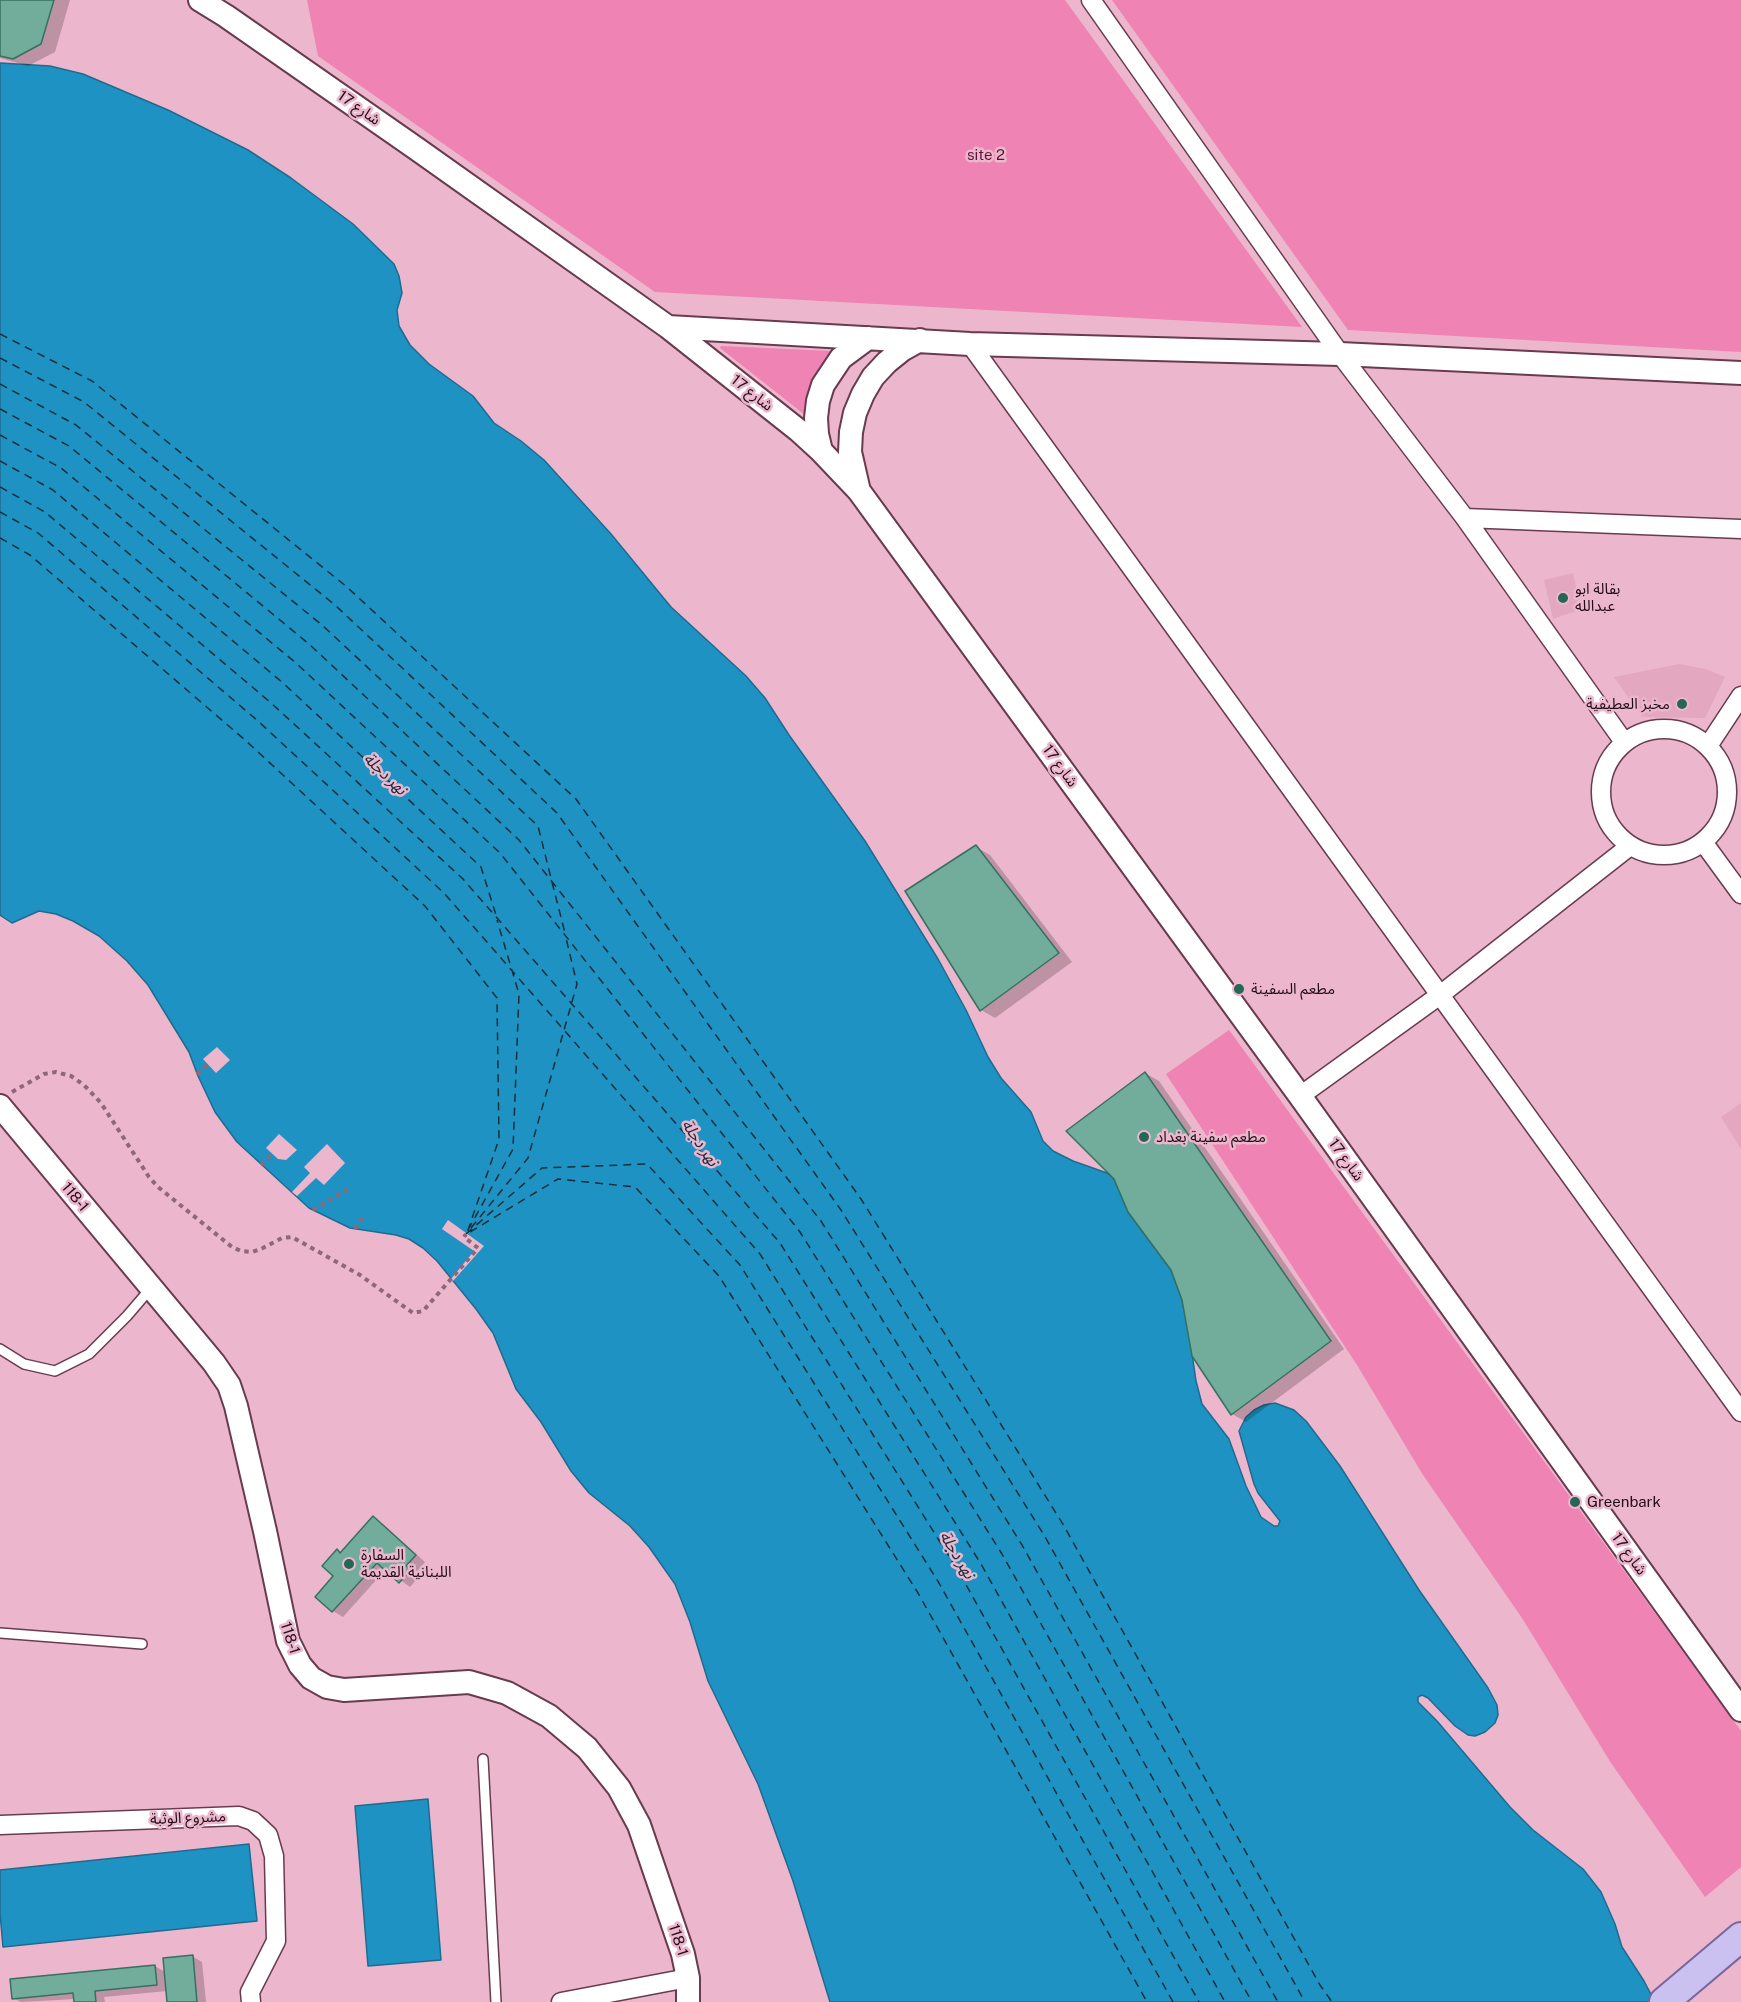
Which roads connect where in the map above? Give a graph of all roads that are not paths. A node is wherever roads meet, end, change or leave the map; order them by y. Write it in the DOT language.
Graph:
graph roads {
  1 [pos="200,0"];
  2 [pos="1091,0"];
  3 [pos="668,327"];
  4 [pos="868,338"];
  5 [pos="920,340"];
  6 [pos="970,344"];
  7 [pos="1340,354"];
  8 [pos="1741,373"];
  9 [pos="821,451"];
  10 [pos="859,491"];
  11 [pos="1465,518"];
  12 [pos="1741,529"];
  13 [pos="1741,696"];
  14 [pos="1624,742"];
  15 [pos="1708,746"];
  16 [pos="1733,805"];
  17 [pos="1703,842"];
  18 [pos="1630,846"];
  19 [pos="1741,894"];
  20 [pos="1440,995"];
  21 [pos="1300,1096"];
  22 [pos="4,1100"];
  23 [pos="151,1288"];
  24 [pos="0,1349"];
  25 [pos="1741,1412"];
  26 [pos="0,1633"];
  27 [pos="142,1644"];
  28 [pos="1741,1710"];
  29 [pos="483,1759"];
  30 [pos="0,1825"];
  31 [pos="1741,1937"];
  32 [pos="688,1978"];
  33 [pos="250,2002"];
  34 [pos="496,2002"];
  35 [pos="561,2002"];
  36 [pos="688,2002"];
  37 [pos="1664,2002"];
  1 -- 3 [label="street, شارع 17"];
  2 -- 7 [label="street"];
  3 -- 4 [label="street"];
  3 -- 9 [label="street, شارع 17"];
  4 -- 5 [label="street"];
  4 -- 9 [label="street"];
  5 -- 6 [label="street"];
  5 -- 10 [label="street"];
  6 -- 7 [label="street"];
  6 -- 20 [label="street"];
  7 -- 8 [label="street"];
  7 -- 11 [label="street"];
  9 -- 10 [label="street, شارع 17"];
  10 -- 21 [label="street, شارع 17"];
  11 -- 12 [label="street"];
  11 -- 14 [label="street"];
  13 -- 15 [label="street"];
  14 -- 15 [label="street"];
  14 -- 18 [label="street"];
  15 -- 16 [label="street"];
  16 -- 17 [label="street"];
  17 -- 18 [label="street"];
  17 -- 19 [label="street"];
  18 -- 20 [label="street"];
  20 -- 21 [label="street"];
  20 -- 25 [label="street"];
  21 -- 28 [label="street, شارع 17"];
  22 -- 23 [label="street, 118-1"];
  23 -- 24 [label="lane"];
  23 -- 32 [label="street, 118-1"];
  26 -- 27 [label="lane"];
  29 -- 34 [label="lane"];
  30 -- 33 [label="street, مشروع الوثبة"];
  31 -- 37 [label="main road"];
  32 -- 35 [label="street"];
  32 -- 36 [label="street, 118-1"];
}
